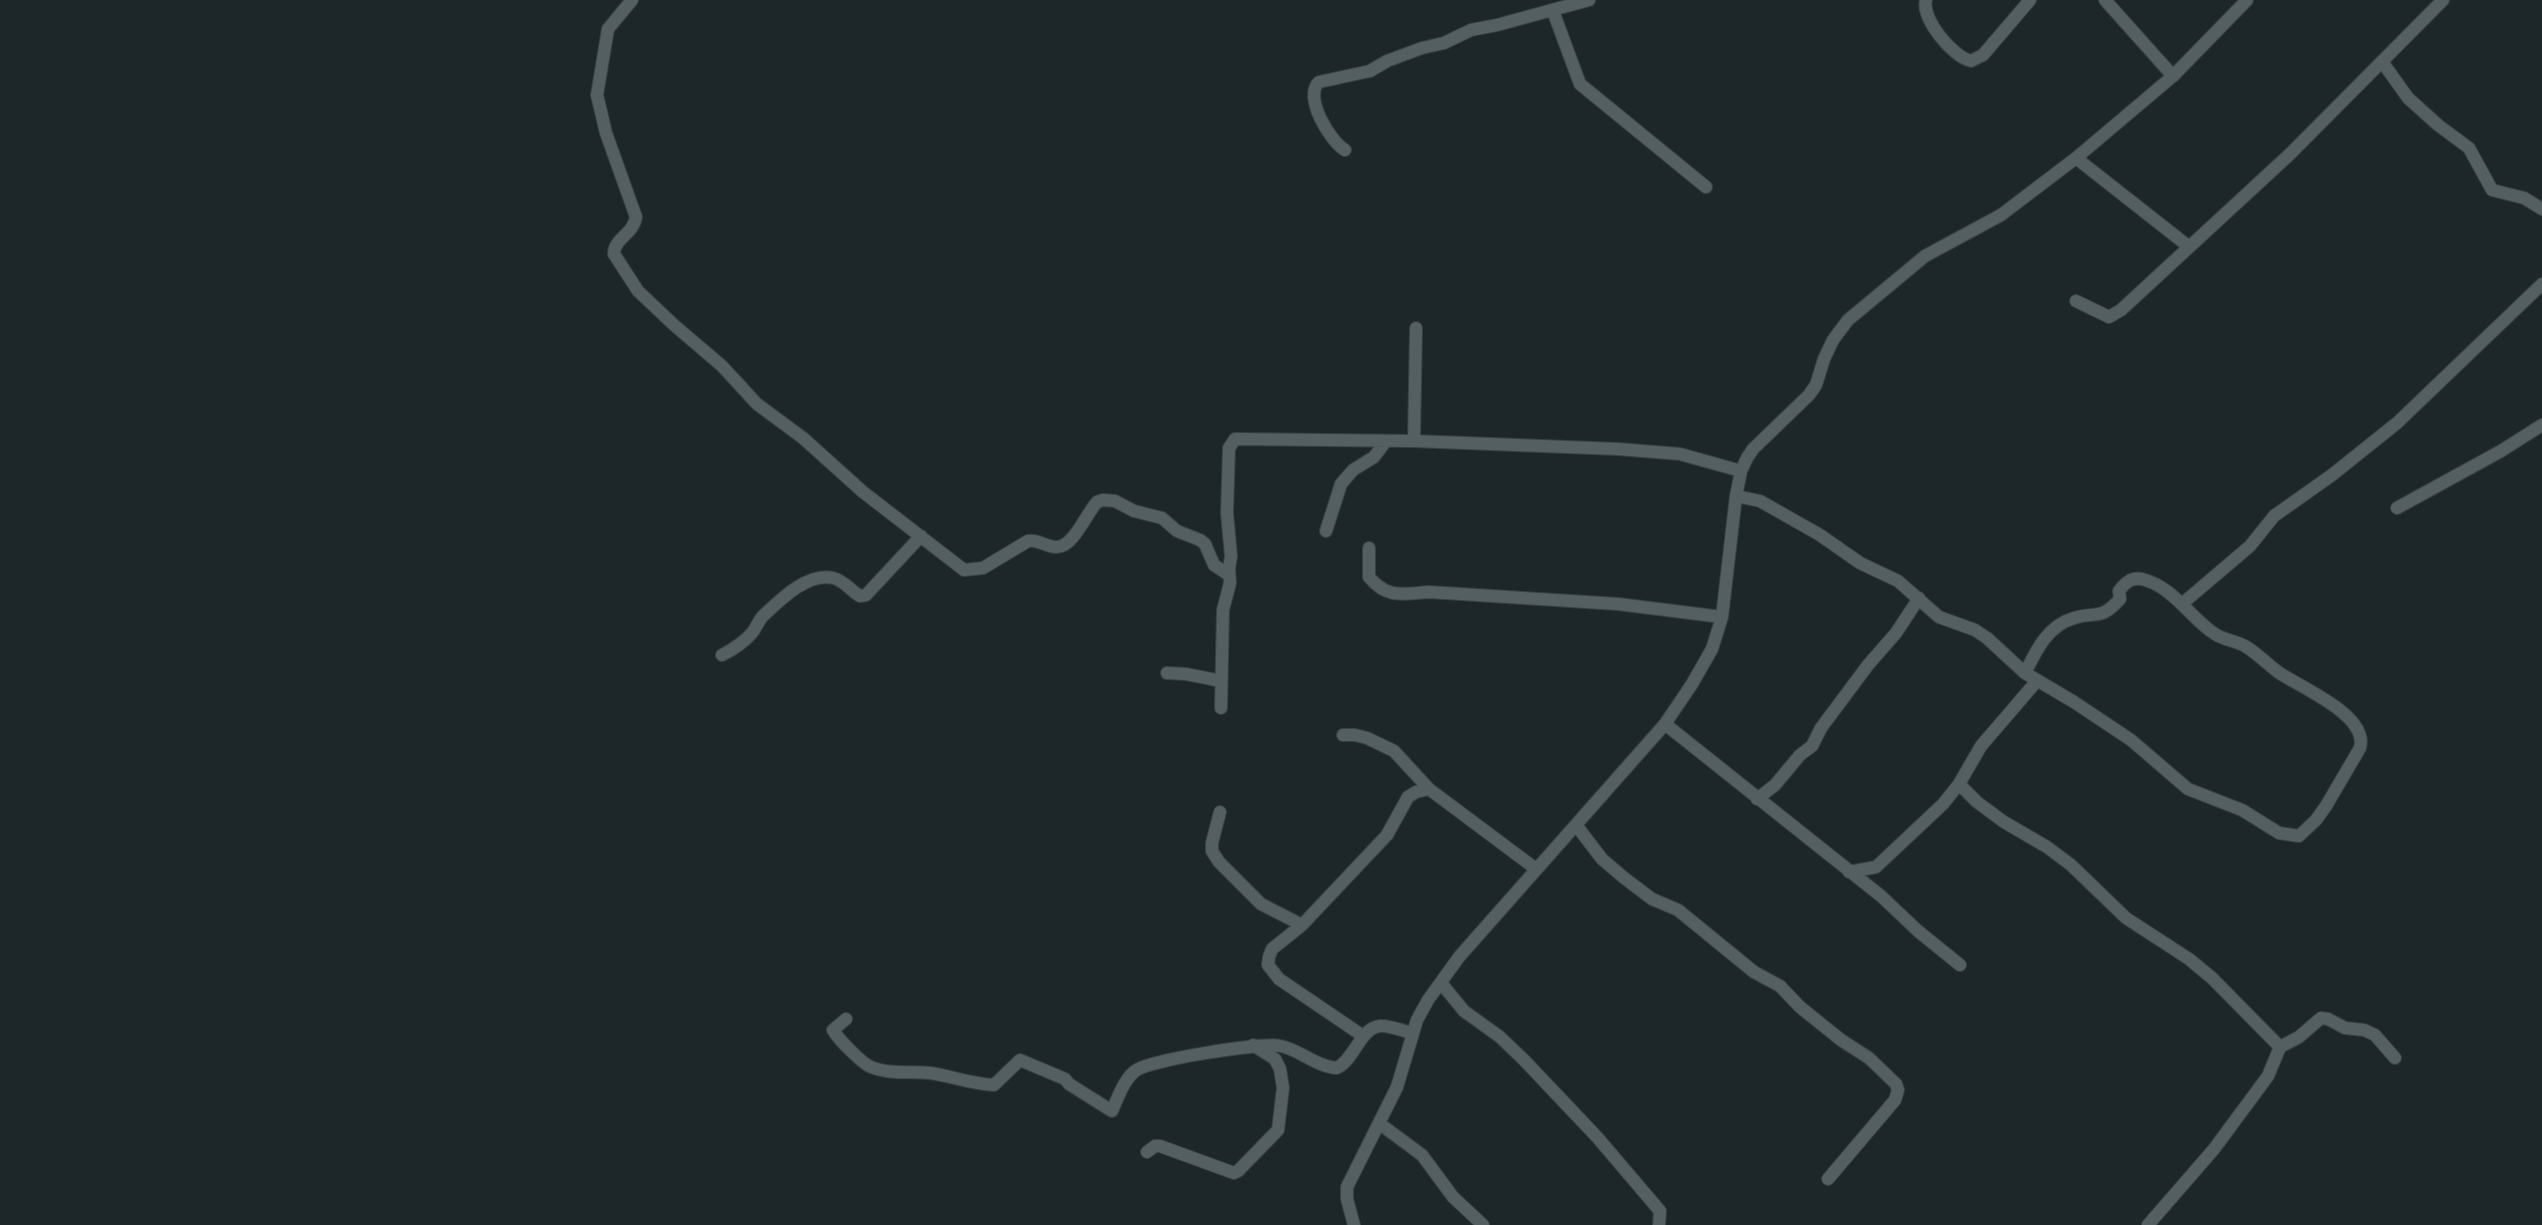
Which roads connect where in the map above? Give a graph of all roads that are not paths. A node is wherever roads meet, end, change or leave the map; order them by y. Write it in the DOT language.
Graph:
graph roads {
  1 [pos="632,0"];
  2 [pos="1589,0"];
  3 [pos="1926,0"];
  4 [pos="2030,0"];
  5 [pos="2105,0"];
  6 [pos="2247,0"];
  7 [pos="2443,0"];
  8 [pos="1553,11"];
  9 [pos="2383,63"];
  10 [pos="2173,76"];
  11 [pos="1346,150"];
  12 [pos="2076,158"];
  13 [pos="1707,187"];
  14 [pos="2542,209"];
  15 [pos="2188,246"];
  16 [pos="2542,284"];
  17 [pos="2076,301"];
  18 [pos="1416,328"];
  19 [pos="2542,425"];
  20 [pos="1386,441"];
  21 [pos="1414,441"];
  22 [pos="1741,471"];
  23 [pos="1736,496"];
  24 [pos="2397,508"];
  25 [pos="1326,531"];
  26 [pos="921,536"];
  27 [pos="1369,549"];
  28 [pos="1229,575"];
  29 [pos="1918,598"];
  30 [pos="2183,603"];
  31 [pos="1722,617"];
  32 [pos="722,655"];
  33 [pos="1167,673"];
  34 [pos="2025,673"];
  35 [pos="1221,681"];
  36 [pos="2037,682"];
  37 [pos="1221,708"];
  38 [pos="1665,724"];
  39 [pos="1343,735"];
  40 [pos="1959,784"];
  41 [pos="1429,789"];
  42 [pos="1757,799"];
  43 [pos="1220,812"];
  44 [pos="1576,825"];
  45 [pos="1536,869"];
  46 [pos="1849,872"];
  47 [pos="1302,925"];
  48 [pos="1960,965"];
  49 [pos="1441,982"];
  50 [pos="846,1019"];
  51 [pos="1412,1033"];
  52 [pos="1363,1036"];
  53 [pos="1253,1045"];
  54 [pos="2280,1047"];
  55 [pos="2395,1058"];
  56 [pos="1380,1124"];
  57 [pos="1147,1152"];
  58 [pos="1828,1179"];
  59 [pos="1354,1225"];
  60 [pos="1483,1225"];
  61 [pos="1659,1225"];
  62 [pos="2148,1225"];
  1 -- 26 [label="street"];
  2 -- 8 [label="street"];
  3 -- 4 [label="street"];
  5 -- 10 [label="street"];
  6 -- 10 [label="street"];
  7 -- 9 [label="street"];
  8 -- 11 [label="street"];
  8 -- 13 [label="street"];
  9 -- 14 [label="street"];
  9 -- 15 [label="street"];
  10 -- 12 [label="street"];
  12 -- 15 [label="street"];
  12 -- 22 [label="street"];
  15 -- 17 [label="street"];
  16 -- 30 [label="street"];
  18 -- 21 [label="street"];
  19 -- 24 [label="street"];
  20 -- 21 [label="street"];
  20 -- 25 [label="street"];
  20 -- 28 [label="street"];
  21 -- 22 [label="street"];
  22 -- 23 [label="street"];
  23 -- 29 [label="street"];
  23 -- 31 [label="street"];
  26 -- 28 [label="street"];
  26 -- 32 [label="street"];
  27 -- 31 [label="street"];
  28 -- 35 [label="street"];
  29 -- 34 [label="street"];
  29 -- 42 [label="street"];
  30 -- 34 [label="street"];
  30 -- 36 [label="street"];
  31 -- 38 [label="street"];
  33 -- 35 [label="street"];
  34 -- 36 [label="street"];
  35 -- 37 [label="street"];
  36 -- 40 [label="street"];
  38 -- 42 [label="street"];
  38 -- 44 [label="street"];
  39 -- 41 [label="street"];
  40 -- 46 [label="street"];
  40 -- 54 [label="street"];
  41 -- 45 [label="street"];
  41 -- 47 [label="street"];
  42 -- 46 [label="street"];
  43 -- 47 [label="street"];
  44 -- 45 [label="street"];
  44 -- 58 [label="street"];
  45 -- 49 [label="street"];
  46 -- 48 [label="street"];
  47 -- 52 [label="street"];
  49 -- 51 [label="street"];
  49 -- 61 [label="street"];
  50 -- 53 [label="street"];
  51 -- 52 [label="street"];
  51 -- 56 [label="street"];
  52 -- 53 [label="street"];
  53 -- 57 [label="street"];
  54 -- 55 [label="street"];
  54 -- 62 [label="street"];
  56 -- 59 [label="street"];
  56 -- 60 [label="street"];
}
